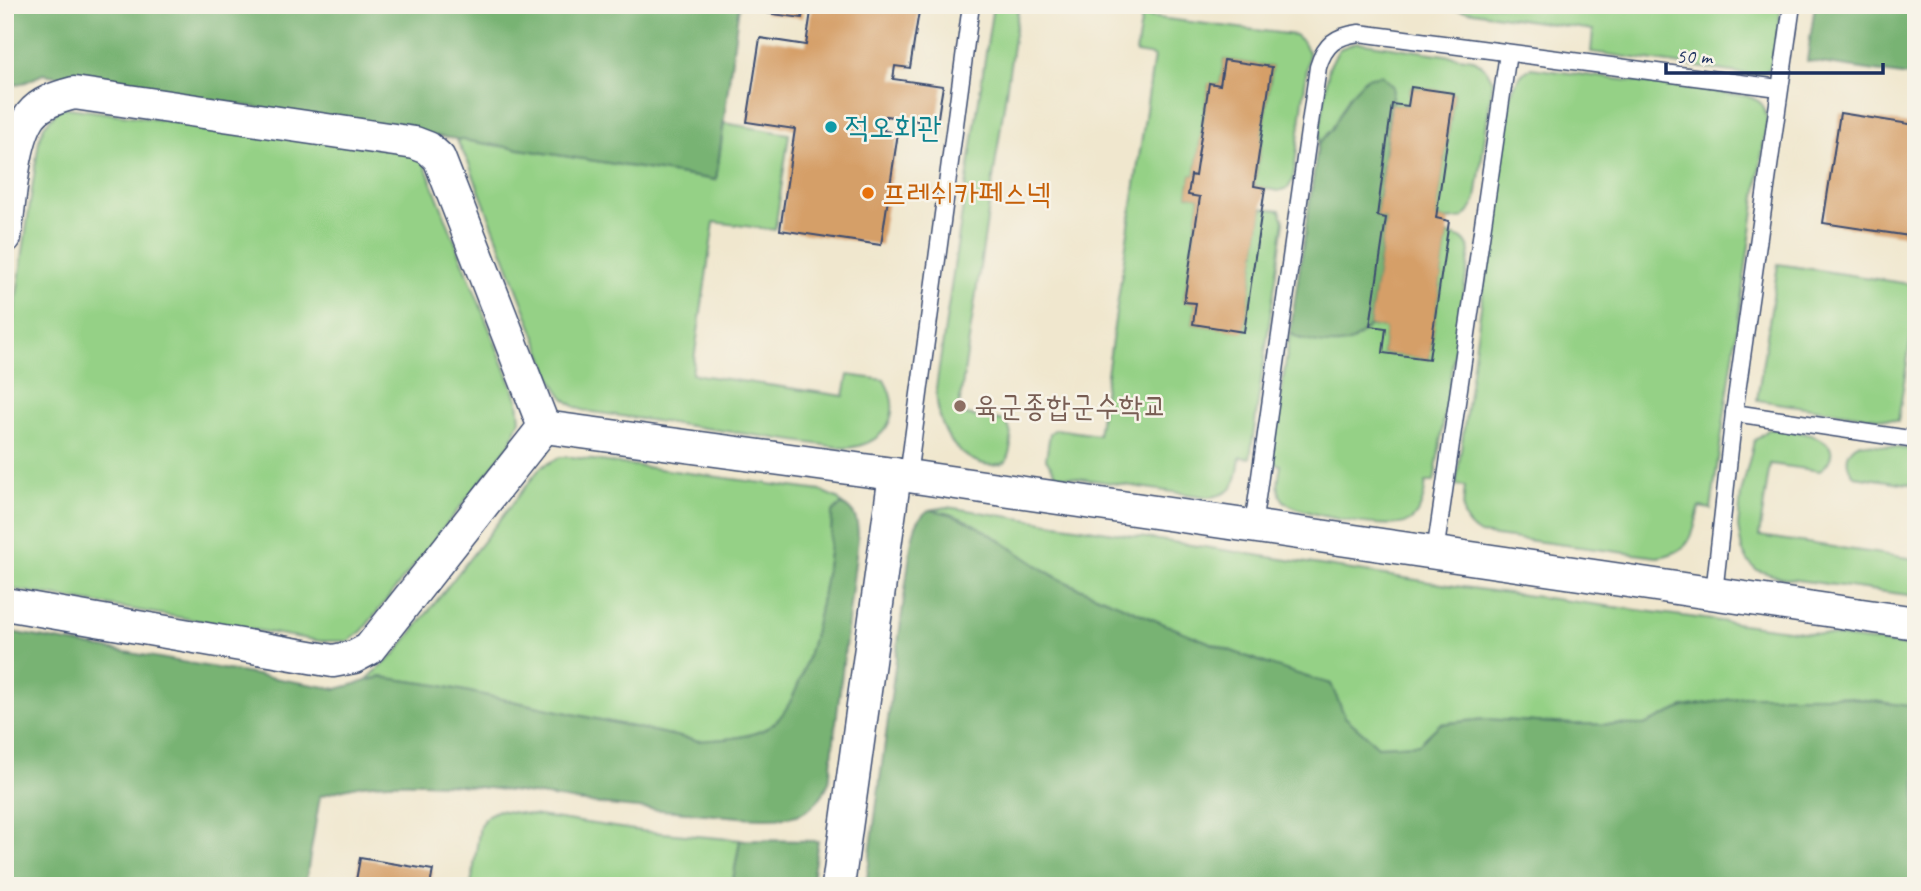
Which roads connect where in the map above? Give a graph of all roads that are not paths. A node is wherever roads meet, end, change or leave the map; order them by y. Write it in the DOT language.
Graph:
graph roads {
  1 [pos="971,5"];
  2 [pos="1792,5"];
  3 [pos="1508,53"];
  4 [pos="1779,88"];
  5 [pos="5,237"];
  6 [pos="1734,413"];
  7 [pos="544,427"];
  8 [pos="1916,439"];
  9 [pos="902,475"];
  10 [pos="1253,526"];
  11 [pos="1435,553"];
  12 [pos="1714,593"];
  13 [pos="5,604"];
  14 [pos="1916,623"];
  15 [pos="838,886"];
  1 -- 9 [label="lane"];
  2 -- 4 [label="lane"];
  3 -- 4 [label="lane"];
  3 -- 10 [label="lane"];
  3 -- 11 [label="lane"];
  4 -- 6 [label="lane"];
  5 -- 7 [label="street"];
  6 -- 8 [label="lane"];
  6 -- 12 [label="lane"];
  7 -- 9 [label="street"];
  7 -- 13 [label="street"];
  9 -- 10 [label="street"];
  9 -- 15 [label="street"];
  10 -- 11 [label="street"];
  11 -- 12 [label="street"];
  12 -- 14 [label="street"];
}
